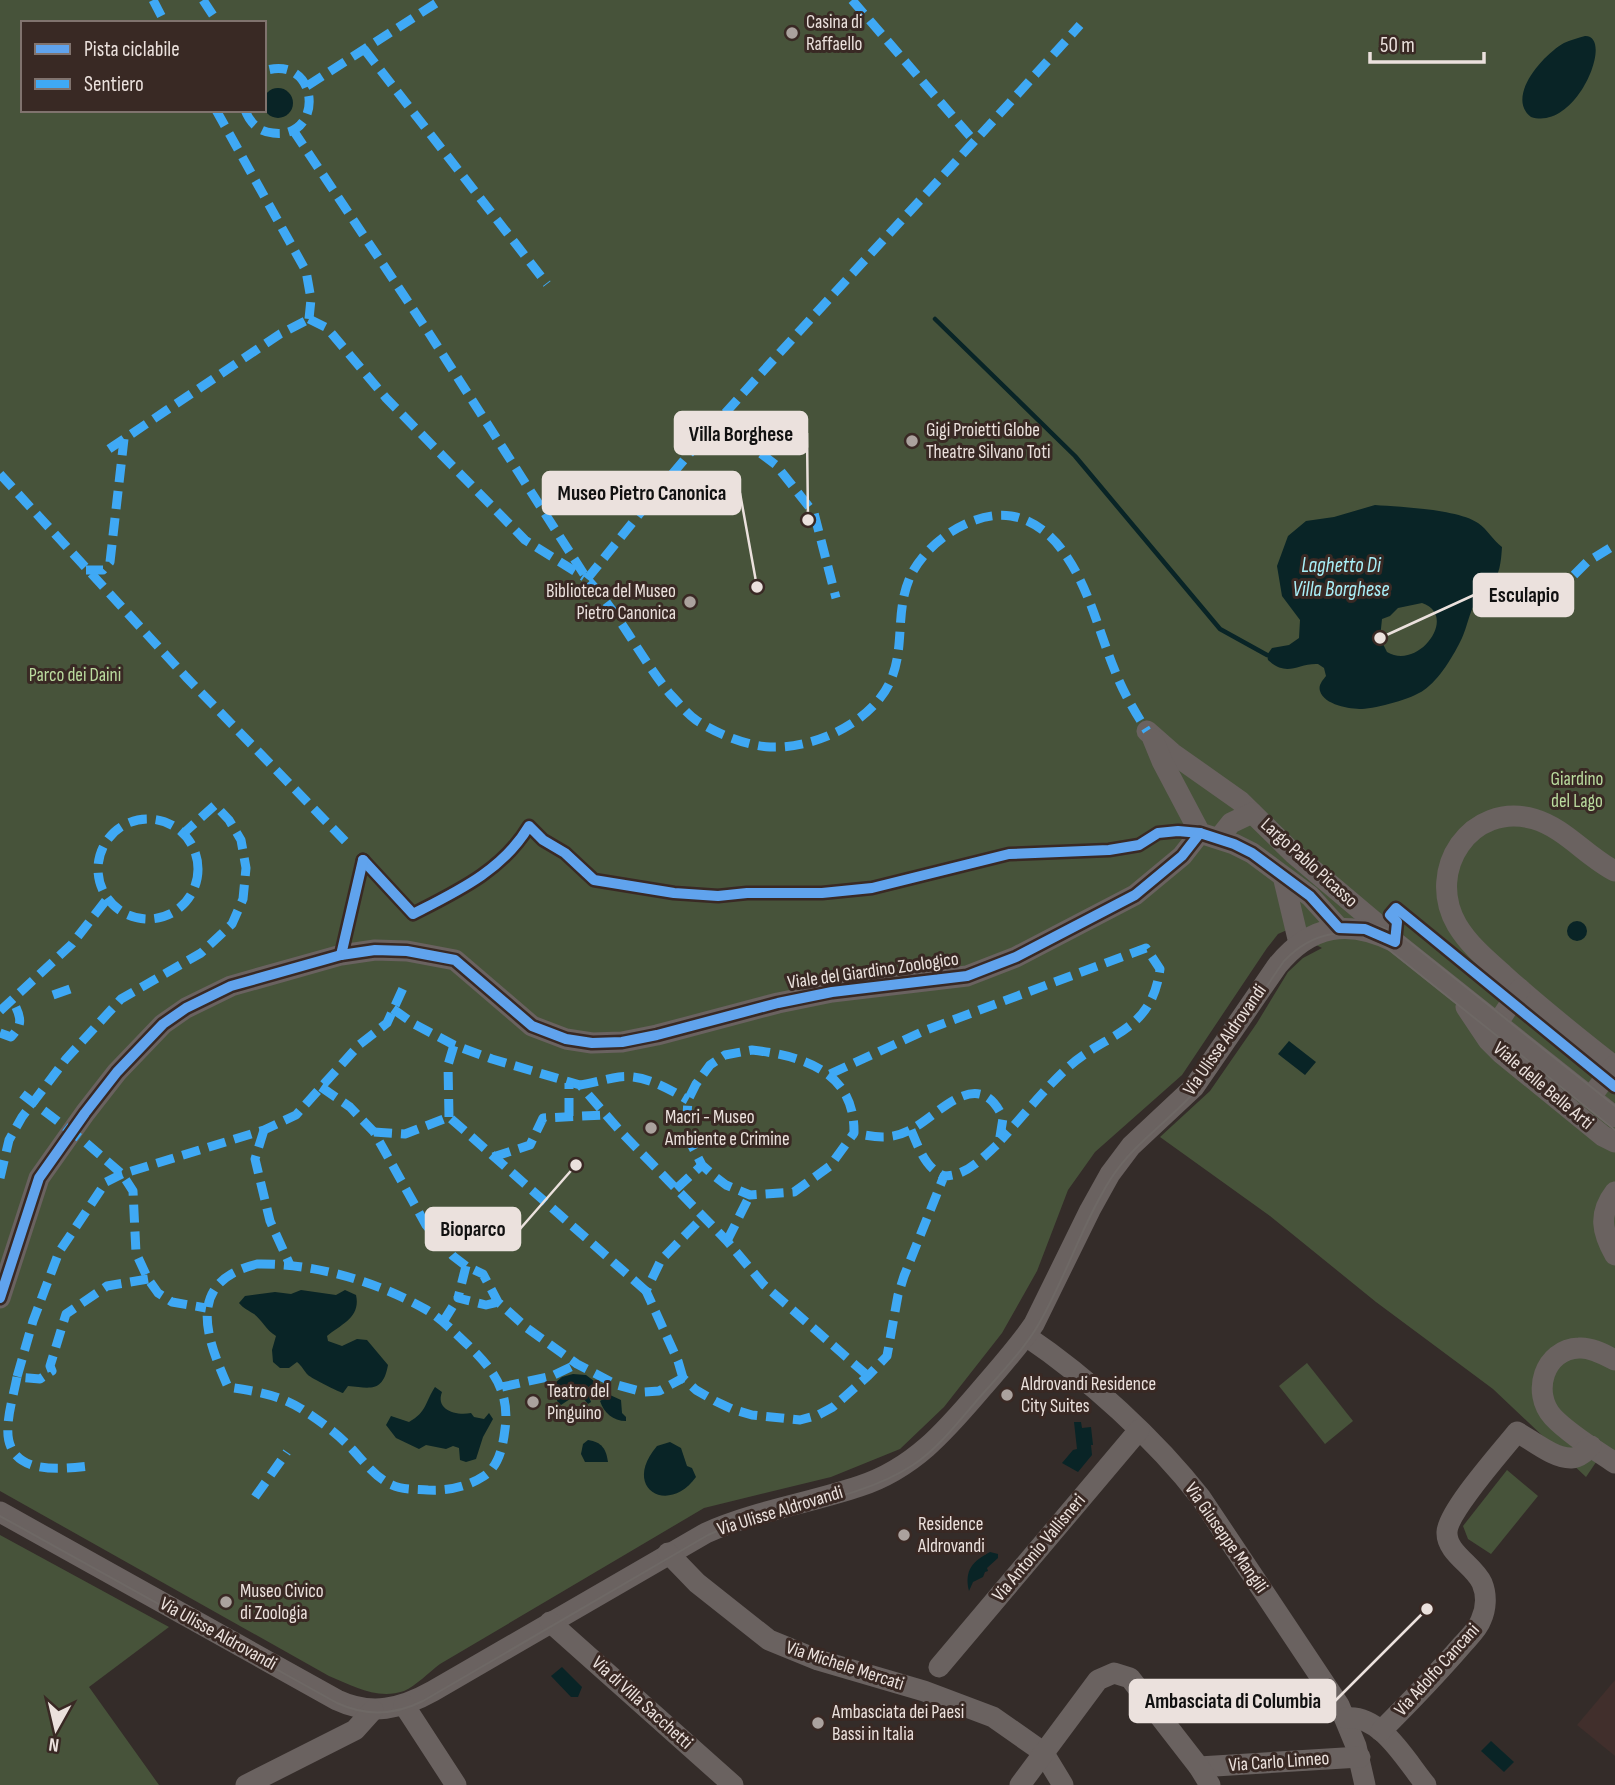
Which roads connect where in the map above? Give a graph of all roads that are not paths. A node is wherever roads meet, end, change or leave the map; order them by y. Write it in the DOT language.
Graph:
graph roads {
  1 [pos="1252,813"];
  2 [pos="1210,836"];
  3 [pos="1615,871"];
  4 [pos="1284,880"];
  5 [pos="1339,928"];
  6 [pos="1395,942"];
  7 [pos="1299,943"];
  8 [pos="1452,988"];
  9 [pos="1520,989"];
  10 [pos="1497,1024"];
  11 [pos="1615,1066"];
  12 [pos="1590,1098"];
  13 [pos="1615,1117"];
  14 [pos="1615,1142"];
  15 [pos="1615,1192"];
  16 [pos="1615,1255"];
  17 [pos="0,1298"];
  18 [pos="1026,1336"];
  19 [pos="1615,1360"];
  20 [pos="1139,1430"];
  21 [pos="1591,1446"];
  22 [pos="1615,1463"];
  23 [pos="0,1512"];
  24 [pos="668,1553"];
  25 [pos="550,1622"];
  26 [pos="939,1667"];
  27 [pos="404,1705"];
  28 [pos="373,1710"];
  29 [pos="1346,1718"];
  30 [pos="1381,1731"];
  31 [pos="1043,1752"];
  32 [pos="1360,1757"];
  33 [pos="1204,1776"];
  34 [pos="246,1785"];
  35 [pos="456,1785"];
  36 [pos="733,1785"];
  37 [pos="1020,1785"];
  38 [pos="1063,1785"];
  39 [pos="1365,1785"];
  40 [pos="1426,1785"];
  1 -- 2 [label="street, Largo Pablo Picasso"];
  1 -- 2 [label="street, Largo Pablo Picasso"];
  1 -- 6 [label="street, Largo Pablo Picasso"];
  2 -- 4 [label="street, Largo Pablo Picasso"];
  2 -- 17 [label="street, Viale del Giardino Zoologico"];
  3 -- 9 [label="street"];
  4 -- 5 [label="street, Largo Pablo Picasso"];
  4 -- 7 [label="street, Largo Pablo Picasso"];
  5 -- 6 [label="street, Viale delle Belle Arti"];
  5 -- 7 [label="street, Via Ulisse Aldrovandi"];
  6 -- 8 [label="street, Viale delle Belle Arti"];
  7 -- 18 [label="street, Via Ulisse Aldrovandi"];
  8 -- 10 [label="street, Viale delle Belle Arti"];
  8 -- 14 [label="street, Viale delle Belle Arti"];
  9 -- 10 [label="street"];
  9 -- 11 [label="street"];
  10 -- 12 [label="street, Viale delle Belle Arti"];
  11 -- 12 [label="street"];
  12 -- 13 [label="street, Viale delle Belle Arti"];
  15 -- 16 [label="street"];
  18 -- 20 [label="street, Via Giuseppe Mangili"];
  18 -- 24 [label="street, Via Ulisse Aldrovandi"];
  19 -- 21 [label="street"];
  20 -- 26 [label="street, Via Antonio Vallisneri"];
  20 -- 29 [label="street, Via Giuseppe Mangili"];
  21 -- 22 [label="street"];
  21 -- 30 [label="street, Via Adolfo Cancani"];
  23 -- 28 [label="street, Via Ulisse Aldrovandi"];
  24 -- 25 [label="street, Via Ulisse Aldrovandi"];
  24 -- 31 [label="street, Via Michele Mercati"];
  25 -- 27 [label="street, Via Ulisse Aldrovandi"];
  25 -- 36 [label="street, Via di Villa Sacchetti"];
  27 -- 28 [label="street, Via Ulisse Aldrovandi"];
  27 -- 35 [label="street"];
  28 -- 34 [label="street"];
  29 -- 30 [label="street"];
  29 -- 32 [label="street, Via Giuseppe Mangili"];
  30 -- 40 [label="street"];
  31 -- 33 [label="street, Via Carlo Linneo"];
  31 -- 37 [label="street, Via Carlo Linneo"];
  31 -- 38 [label="street, Via Michele Mercati"];
  32 -- 33 [label="street, Via Carlo Linneo"];
  32 -- 39 [label="street, Via Giuseppe Mangili"];
}
